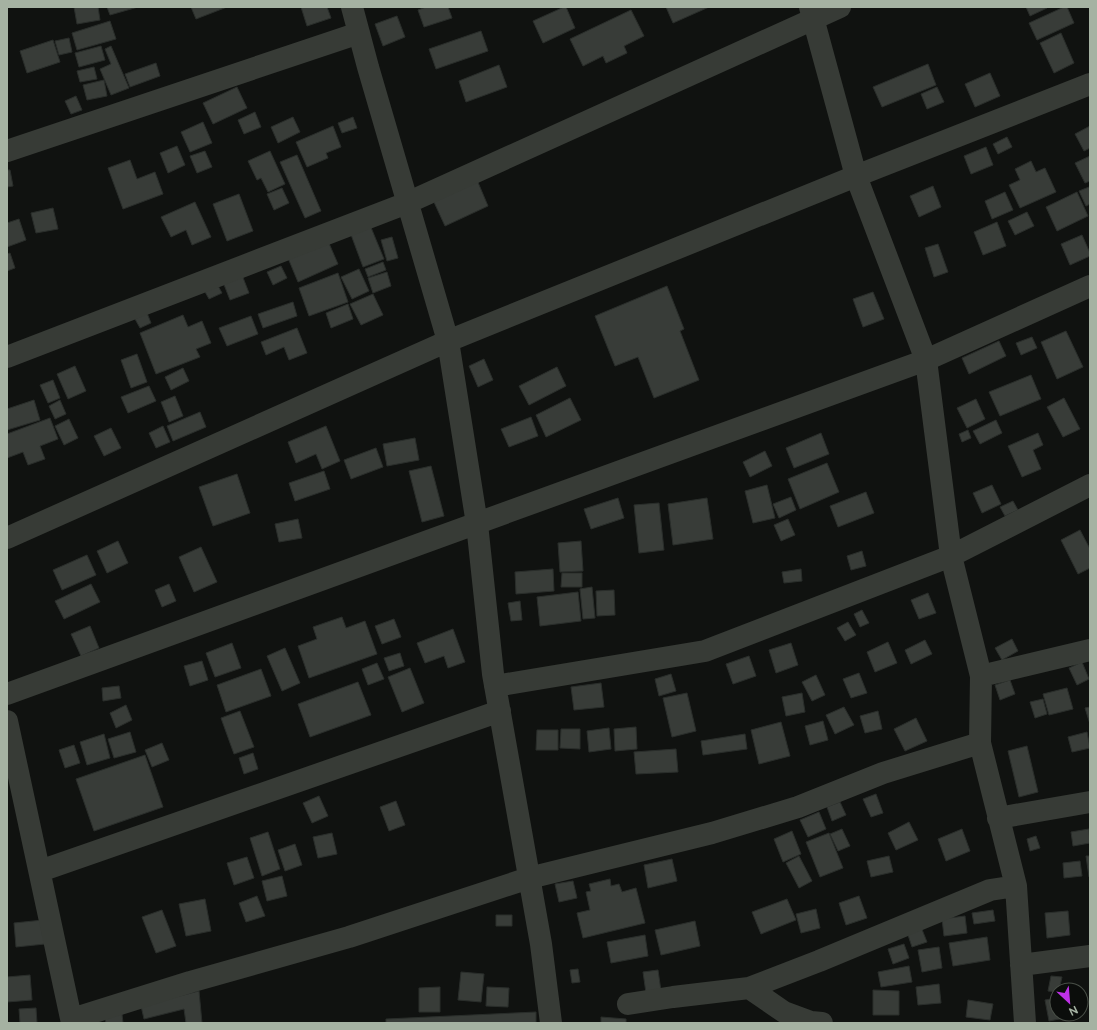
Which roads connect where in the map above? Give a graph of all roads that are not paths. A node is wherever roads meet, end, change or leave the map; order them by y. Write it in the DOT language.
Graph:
graph roads {
  1 [pos="840,7"];
  2 [pos="357,8"];
  3 [pos="811,13"];
  4 [pos="359,33"];
  5 [pos="1090,84"];
  6 [pos="7,151"];
  7 [pos="856,176"];
  8 [pos="407,203"];
  9 [pos="1090,286"];
  10 [pos="448,341"];
  11 [pos="7,357"];
  12 [pos="926,360"];
  13 [pos="1090,485"];
  14 [pos="477,524"];
  15 [pos="7,538"];
  16 [pos="951,556"];
  17 [pos="1090,650"];
  18 [pos="981,676"];
  19 [pos="495,686"];
  20 [pos="7,694"];
  21 [pos="500,711"];
  22 [pos="7,721"];
  23 [pos="980,743"];
  24 [pos="1090,802"];
  25 [pos="998,818"];
  26 [pos="40,871"];
  27 [pos="529,878"];
  28 [pos="1016,886"];
  29 [pos="1090,956"];
  30 [pos="1021,964"];
  31 [pos="749,988"];
  32 [pos="628,1004"];
  33 [pos="72,1021"];
  34 [pos="551,1023"];
  35 [pos="822,1023"];
  36 [pos="1026,1023"];
  1 -- 3 [label="street"];
  2 -- 4 [label="street"];
  3 -- 7 [label="street"];
  3 -- 8 [label="street"];
  4 -- 6 [label="street"];
  4 -- 8 [label="street"];
  5 -- 7 [label="street"];
  7 -- 10 [label="street"];
  7 -- 12 [label="street"];
  8 -- 10 [label="street"];
  8 -- 11 [label="street"];
  9 -- 12 [label="street"];
  10 -- 14 [label="street"];
  10 -- 15 [label="street"];
  12 -- 14 [label="street"];
  12 -- 16 [label="street"];
  13 -- 16 [label="street"];
  14 -- 19 [label="street"];
  14 -- 20 [label="street"];
  16 -- 18 [label="street"];
  16 -- 19 [label="street"];
  17 -- 18 [label="street"];
  18 -- 23 [label="street"];
  19 -- 21 [label="street"];
  21 -- 26 [label="street"];
  21 -- 27 [label="street"];
  22 -- 26 [label="street"];
  23 -- 25 [label="street"];
  23 -- 27 [label="street"];
  24 -- 25 [label="street"];
  25 -- 28 [label="street"];
  26 -- 33 [label="street"];
  27 -- 33 [label="street"];
  27 -- 34 [label="street"];
  28 -- 30 [label="street"];
  28 -- 31 [label="street"];
  29 -- 30 [label="street"];
  30 -- 36 [label="street"];
  31 -- 32 [label="street"];
  31 -- 35 [label="street"];
}
